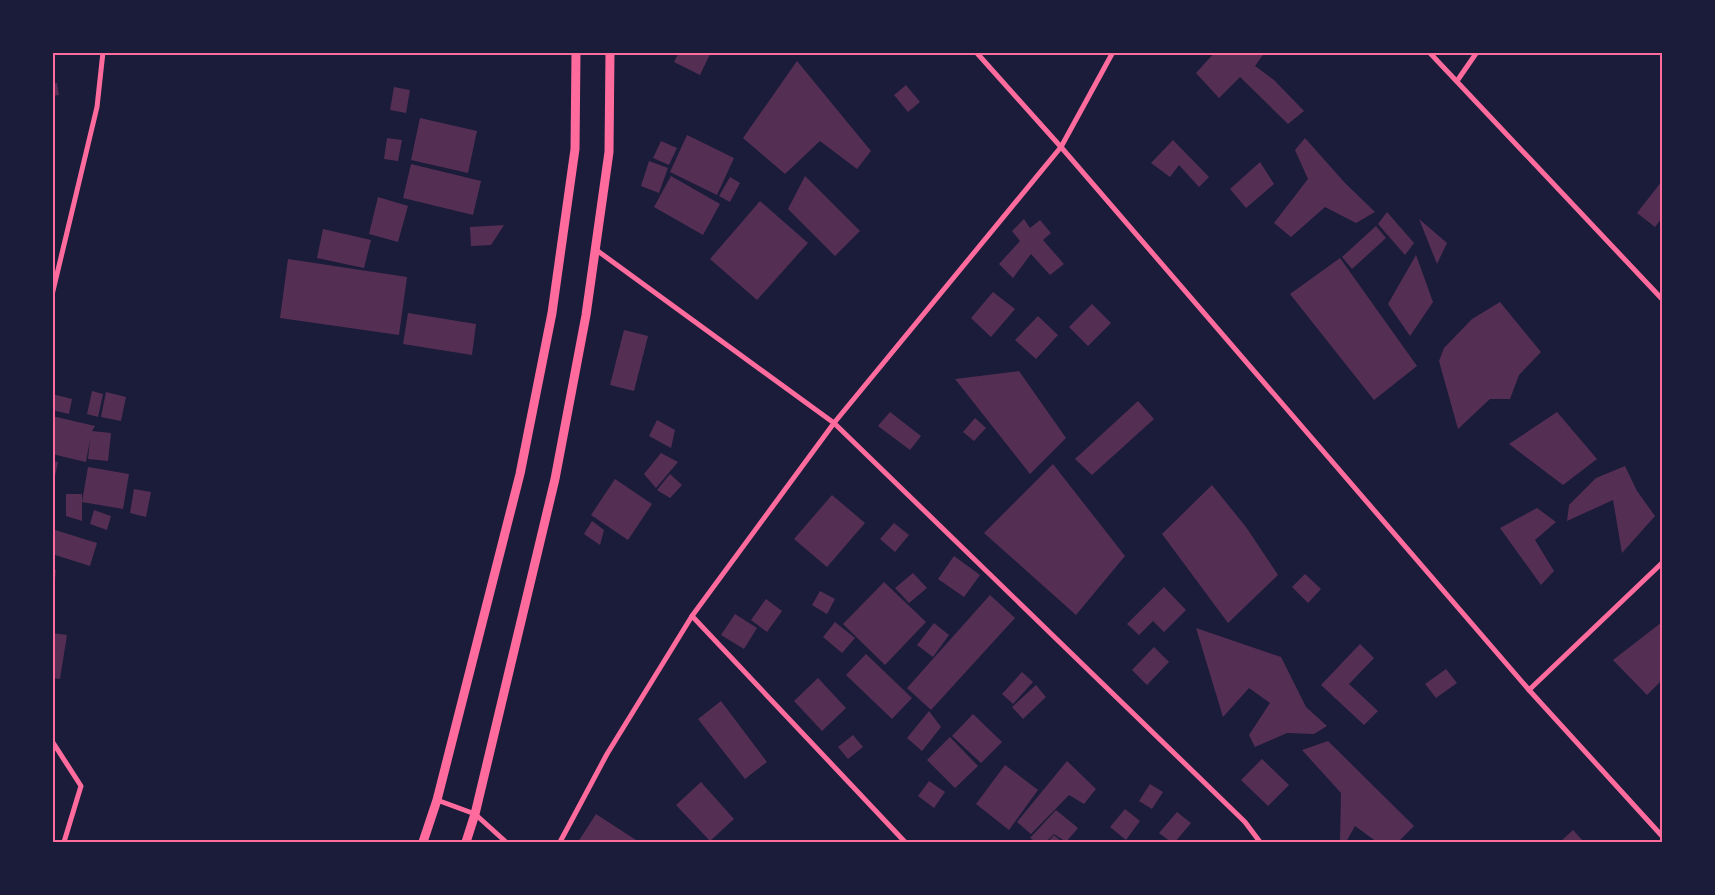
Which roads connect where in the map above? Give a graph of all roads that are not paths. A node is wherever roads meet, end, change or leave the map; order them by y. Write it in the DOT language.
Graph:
graph roads {
  1 [pos="103,52"];
  2 [pos="576,52"];
  3 [pos="610,52"];
  4 [pos="976,52"];
  5 [pos="1113,52"];
  6 [pos="1429,52"];
  7 [pos="1476,52"];
  8 [pos="1457,81"];
  9 [pos="1061,147"];
  10 [pos="595,250"];
  11 [pos="52,295"];
  12 [pos="1662,299"];
  13 [pos="834,424"];
  14 [pos="1662,563"];
  15 [pos="692,616"];
  16 [pos="1528,690"];
  17 [pos="52,741"];
  18 [pos="437,800"];
  19 [pos="475,814"];
  20 [pos="1662,836"];
  21 [pos="64,842"];
  22 [pos="423,842"];
  23 [pos="466,842"];
  24 [pos="506,842"];
  25 [pos="560,842"];
  26 [pos="905,842"];
  27 [pos="1260,842"];
  1 -- 11 [label="street"];
  2 -- 18 [label="street"];
  3 -- 10 [label="street"];
  4 -- 9 [label="street"];
  5 -- 9 [label="street"];
  6 -- 8 [label="street"];
  7 -- 8 [label="street"];
  8 -- 12 [label="street"];
  9 -- 13 [label="street"];
  9 -- 16 [label="street"];
  10 -- 13 [label="street"];
  10 -- 19 [label="street"];
  13 -- 15 [label="street"];
  13 -- 27 [label="street"];
  14 -- 16 [label="street"];
  15 -- 25 [label="street"];
  15 -- 26 [label="street"];
  16 -- 20 [label="street"];
  17 -- 21 [label="street"];
  18 -- 19 [label="street"];
  18 -- 22 [label="street"];
  19 -- 23 [label="street"];
  19 -- 24 [label="street"];
}
